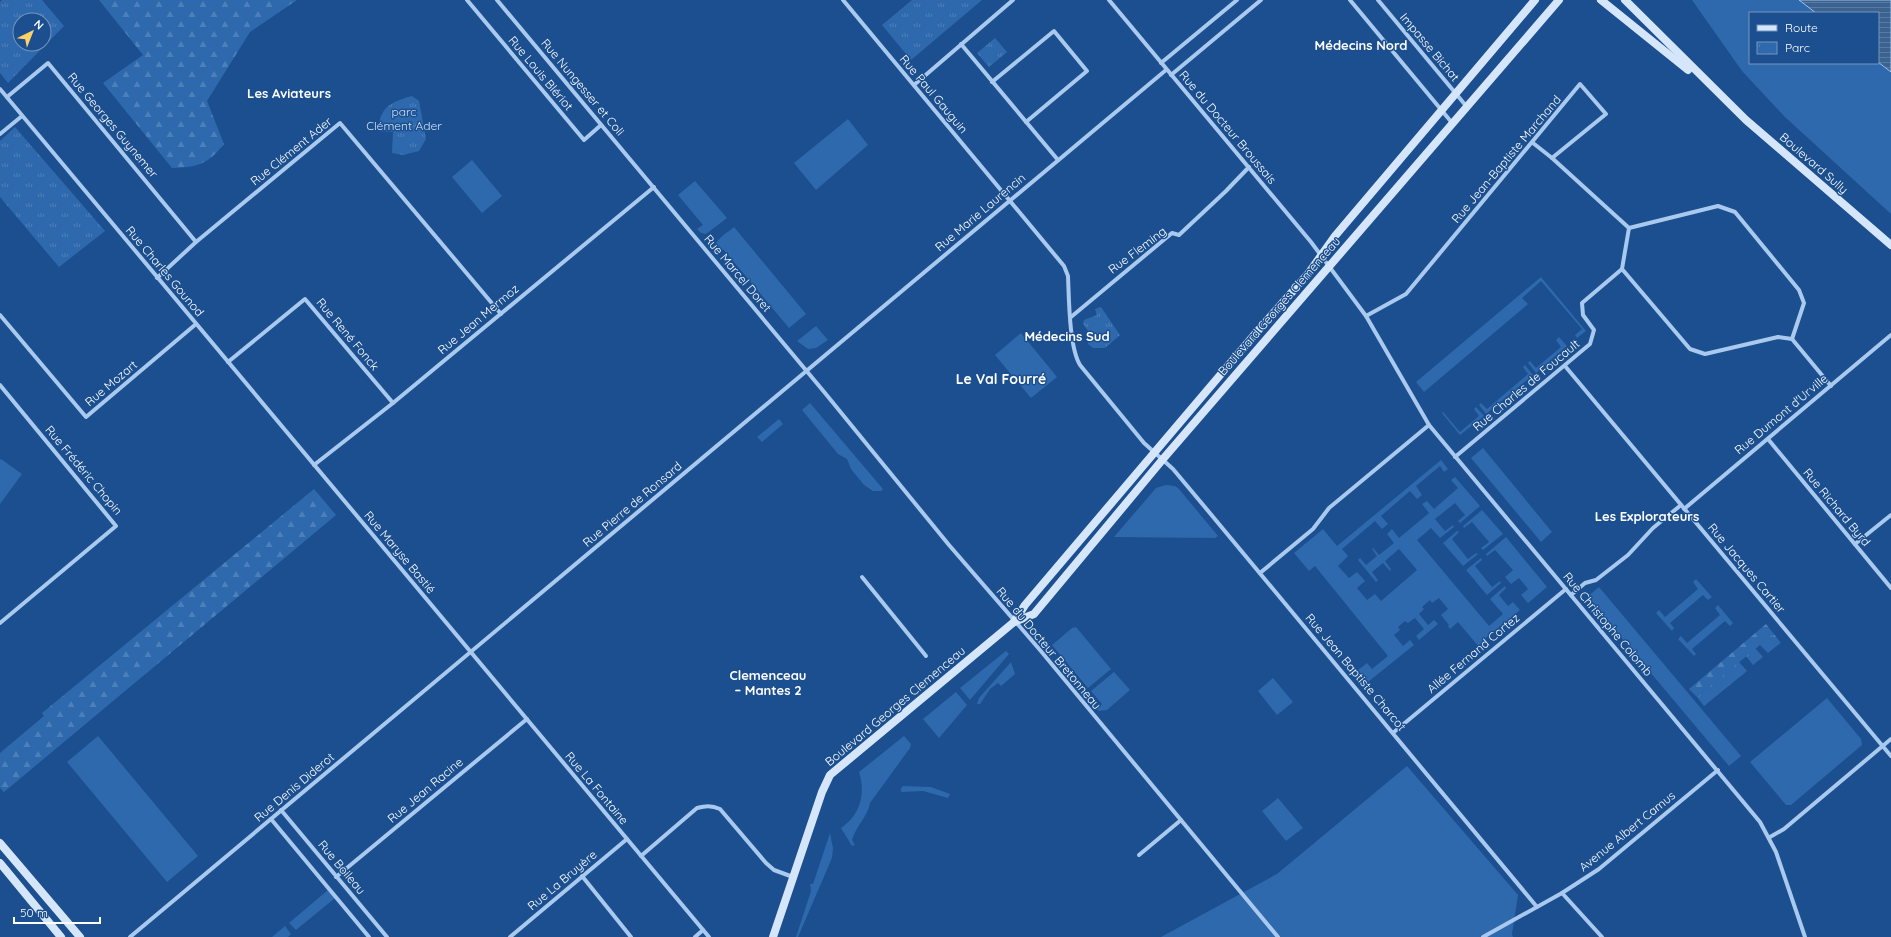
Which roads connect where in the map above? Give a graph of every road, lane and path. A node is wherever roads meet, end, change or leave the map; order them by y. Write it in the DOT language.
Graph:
graph roads {
  1 [pos="467,0"];
  2 [pos="497,0"];
  3 [pos="843,0"];
  4 [pos="1013,0"];
  5 [pos="1109,0"];
  6 [pos="1237,0"];
  7 [pos="1261,0"];
  8 [pos="1350,0"];
  9 [pos="1378,0"];
  10 [pos="1535,0"];
  11 [pos="1559,0"];
  12 [pos="1601,0"];
  13 [pos="1625,0"];
  14 [pos="961,44"];
  15 [pos="1161,63"];
  16 [pos="1166,70"];
  17 [pos="1171,75"];
  18 [pos="992,82"];
  19 [pos="914,85"];
  20 [pos="0,89"];
  21 [pos="1456,93"];
  22 [pos="6,97"];
  23 [pos="1722,97"];
  24 [pos="1467,107"];
  25 [pos="1441,111"];
  26 [pos="22,116"];
  27 [pos="1026,122"];
  28 [pos="1453,124"];
  29 [pos="601,125"];
  30 [pos="0,134"];
  31 [pos="1533,143"];
  32 [pos="1552,158"];
  33 [pos="1058,160"];
  34 [pos="1249,167"];
  35 [pos="654,187"];
  36 [pos="1009,201"];
  37 [pos="1629,228"];
  38 [pos="196,242"];
  39 [pos="1891,245"];
  40 [pos="1321,256"];
  41 [pos="1330,267"];
  42 [pos="1622,269"];
  43 [pos="157,278"];
  44 [pos="501,314"];
  45 [pos="0,315"];
  46 [pos="1366,316"];
  47 [pos="1070,317"];
  48 [pos="196,324"];
  49 [pos="1891,335"];
  50 [pos="1792,339"];
  51 [pos="228,362"];
  52 [pos="1565,366"];
  53 [pos="806,371"];
  54 [pos="0,385"];
  55 [pos="1831,386"];
  56 [pos="393,403"];
  57 [pos="1429,424"];
  58 [pos="1768,439"];
  59 [pos="1155,453"];
  60 [pos="1455,457"];
  61 [pos="1163,459"];
  62 [pos="314,465"];
  63 [pos="1681,505"];
  64 [pos="1684,509"];
  65 [pos="1891,514"];
  66 [pos="1855,544"];
  67 [pos="1260,573"];
  68 [pos="862,577"];
  69 [pos="1891,588"];
  70 [pos="1566,589"];
  71 [pos="1571,595"];
  72 [pos="1014,622"];
  73 [pos="0,623"];
  74 [pos="470,652"];
  75 [pos="926,656"];
  76 [pos="527,719"];
  77 [pos="1394,732"];
  78 [pos="1891,739"];
  79 [pos="1883,746"];
  80 [pos="1891,756"];
  81 [pos="1718,770"];
  82 [pos="281,810"];
  83 [pos="271,819"];
  84 [pos="1181,820"];
  85 [pos="1770,837"];
  86 [pos="627,839"];
  87 [pos="0,843"];
  88 [pos="1139,855"];
  89 [pos="641,856"];
  90 [pos="0,863"];
  91 [pos="582,876"];
  92 [pos="336,877"];
  93 [pos="794,877"];
  94 [pos="1562,893"];
  95 [pos="1537,907"];
  96 [pos="703,930"];
  97 [pos="61,937"];
  98 [pos="80,937"];
  99 [pos="130,937"];
  100 [pos="369,937"];
  101 [pos="387,937"];
  102 [pos="510,937"];
  103 [pos="631,937"];
  104 [pos="695,937"];
  105 [pos="709,937"];
  106 [pos="773,937"];
  107 [pos="1278,937"];
  108 [pos="1483,937"];
  109 [pos="1602,937"];
  110 [pos="1805,937"];
  1 -- 29 [label="street, Rue Louis Blériot"];
  2 -- 29 [label="street, Rue Nungesser et Coli"];
  3 -- 19 [label="street, Rue Paul Gauguin"];
  4 -- 14 [label="street"];
  5 -- 15 [label="street, Rue du Docteur Broussais"];
  6 -- 15 [label="street"];
  7 -- 17 [label="street"];
  8 -- 25 [label="street"];
  9 -- 21 [label="street, Impasse Bichat"];
  10 -- 21 [label="main road, Boulevard Georges Clemenceau"];
  11 -- 24 [label="main road, Boulevard Georges Clemenceau"];
  12 -- 23 [label="main road, Boulevard Sully"];
  13 -- 23 [label="main road, Boulevard Sully"];
  14 -- 18 [label="street"];
  14 -- 19 [label="street"];
  15 -- 16 [label="street, Rue du Docteur Broussais"];
  16 -- 17 [label="street, Rue du Docteur Broussais"];
  16 -- 33 [label="street, Rue Marie Laurencin"];
  17 -- 34 [label="street, Rue du Docteur Broussais"];
  18 -- 27 [label="street"];
  18 -- 27 [label="street"];
  19 -- 36 [label="street, Rue Paul Gauguin"];
  20 -- 22 [label="street, Rue Charles Gounod"];
  21 -- 24 [label="street, Impasse Bichat"];
  21 -- 25 [label="main road, Boulevard Georges Clemenceau"];
  22 -- 26 [label="street, Rue Charles Gounod"];
  22 -- 38 [label="street, Rue Georges Guynemer"];
  23 -- 39 [label="main road, Boulevard Sully"];
  24 -- 28 [label="main road, Boulevard Georges Clemenceau"];
  25 -- 28 [label="street"];
  25 -- 40 [label="main road, Boulevard Georges Clemenceau"];
  26 -- 30 [label="street"];
  26 -- 43 [label="street, Rue Charles Gounod"];
  27 -- 33 [label="street"];
  28 -- 41 [label="main road, Boulevard Georges Clemenceau"];
  29 -- 35 [label="street, Rue Nungesser et Coli"];
  31 -- 32 [label="street"];
  31 -- 32 [label="street, Rue Jean-Baptiste Marchand"];
  31 -- 46 [label="street, Rue Jean-Baptiste Marchand"];
  32 -- 37 [label="street"];
  33 -- 36 [label="street, Rue Marie Laurencin"];
  34 -- 40 [label="street, Rue du Docteur Broussais"];
  34 -- 47 [label="street, Rue Fleming"];
  35 -- 44 [label="street, Rue Jean Mermoz"];
  35 -- 53 [label="street, Rue Marcel Doret"];
  36 -- 47 [label="street, Rue Paul Gauguin"];
  36 -- 53 [label="street, Rue Marie Laurencin"];
  37 -- 42 [label="street"];
  37 -- 50 [label="street"];
  38 -- 43 [label="street, Rue Clément Ader"];
  38 -- 44 [label="street, Rue Clément Ader"];
  40 -- 41 [label="street, Rue du Docteur Broussais"];
  40 -- 59 [label="main road, Boulevard Georges Clemenceau"];
  41 -- 46 [label="street"];
  41 -- 61 [label="main road, Boulevard Georges Clemenceau"];
  42 -- 50 [label="street"];
  42 -- 52 [label="street, Rue Charles de Foucault"];
  43 -- 48 [label="street, Rue Charles Gounod"];
  44 -- 56 [label="street, Rue Jean Mermoz"];
  45 -- 48 [label="street, Rue Mozart"];
  46 -- 57 [label="street"];
  47 -- 59 [label="street, Rue Jean Baptiste Charcot"];
  48 -- 51 [label="street, Rue Charles Gounod"];
  49 -- 55 [label="street, Rue Dumont d'Urville"];
  50 -- 55 [label="street"];
  51 -- 56 [label="street, Rue René Fonck"];
  51 -- 62 [label="street, Rue Charles Gounod"];
  52 -- 60 [label="street, Rue Charles de Foucault"];
  52 -- 63 [label="street, Rue Jacques Cartier"];
  53 -- 72 [label="street, Rue du Docteur Bretonneau"];
  53 -- 74 [label="street, Rue Pierre de Ronsard"];
  54 -- 73 [label="street, Rue Frédéric Chopin"];
  55 -- 58 [label="street, Rue Dumont d'Urville"];
  56 -- 62 [label="street, Rue Jean Mermoz"];
  57 -- 60 [label="street, Rue Christophe Colomb"];
  57 -- 67 [label="street"];
  58 -- 64 [label="street, Rue Dumont d'Urville"];
  58 -- 66 [label="street, Rue Richard Byrd"];
  59 -- 61 [label="street, Rue Jean Baptiste Charcot"];
  59 -- 72 [label="main road, Boulevard Georges Clemenceau"];
  60 -- 70 [label="street, Rue Christophe Colomb"];
  61 -- 67 [label="street, Rue Jean Baptiste Charcot"];
  61 -- 72 [label="main road, Boulevard Georges Clemenceau"];
  62 -- 74 [label="street, Rue Maryse Bastié"];
  63 -- 64 [label="street, Rue Jacques Cartier"];
  63 -- 71 [label="street"];
  64 -- 79 [label="street, Rue Jacques Cartier"];
  65 -- 66 [label="street"];
  66 -- 69 [label="street, Rue Richard Byrd"];
  67 -- 77 [label="street, Rue Jean Baptiste Charcot"];
  68 -- 75 [label="street"];
  70 -- 71 [label="street, Rue Christophe Colomb"];
  70 -- 77 [label="street, Allée Fernand Cortez"];
  71 -- 81 [label="street, Rue Christophe Colomb"];
  72 -- 84 [label="street, Rue du Docteur Bretonneau"];
  72 -- 93 [label="main road, Boulevard Georges Clemenceau"];
  74 -- 76 [label="street, Rue La Fontaine"];
  74 -- 82 [label="street, Rue Denis Diderot"];
  76 -- 86 [label="street, Rue La Fontaine"];
  76 -- 92 [label="street, Rue Jean Racine"];
  77 -- 95 [label="street, Rue Jean Baptiste Charcot"];
  78 -- 79 [label="street"];
  79 -- 80 [label="street, Rue Jacques Cartier"];
  79 -- 85 [label="street"];
  81 -- 85 [label="street, Rue Christophe Colomb"];
  81 -- 94 [label="street, Avenue Albert Camus"];
  82 -- 83 [label="street, Rue Denis Diderot"];
  82 -- 92 [label="street, Rue Boileau"];
  83 -- 99 [label="street, Rue Denis Diderot"];
  83 -- 100 [label="street"];
  84 -- 88 [label="street"];
  84 -- 107 [label="street, Rue du Docteur Bretonneau"];
  85 -- 110 [label="street, Rue Christophe Colomb"];
  86 -- 89 [label="street, Rue La Fontaine"];
  86 -- 91 [label="street, Rue La Bruyère"];
  87 -- 98 [label="main road"];
  89 -- 93 [label="street"];
  89 -- 96 [label="street, Rue La Fontaine"];
  90 -- 97 [label="main road"];
  91 -- 102 [label="street, Rue La Bruyère"];
  91 -- 103 [label="street"];
  92 -- 101 [label="street, Rue Boileau"];
  93 -- 106 [label="main road, Boulevard Georges Clemenceau"];
  94 -- 95 [label="street, Avenue Albert Camus"];
  94 -- 109 [label="street"];
  95 -- 108 [label="street, Avenue Albert Camus"];
  96 -- 104 [label="street"];
  96 -- 105 [label="street, Rue La Fontaine"];
}
